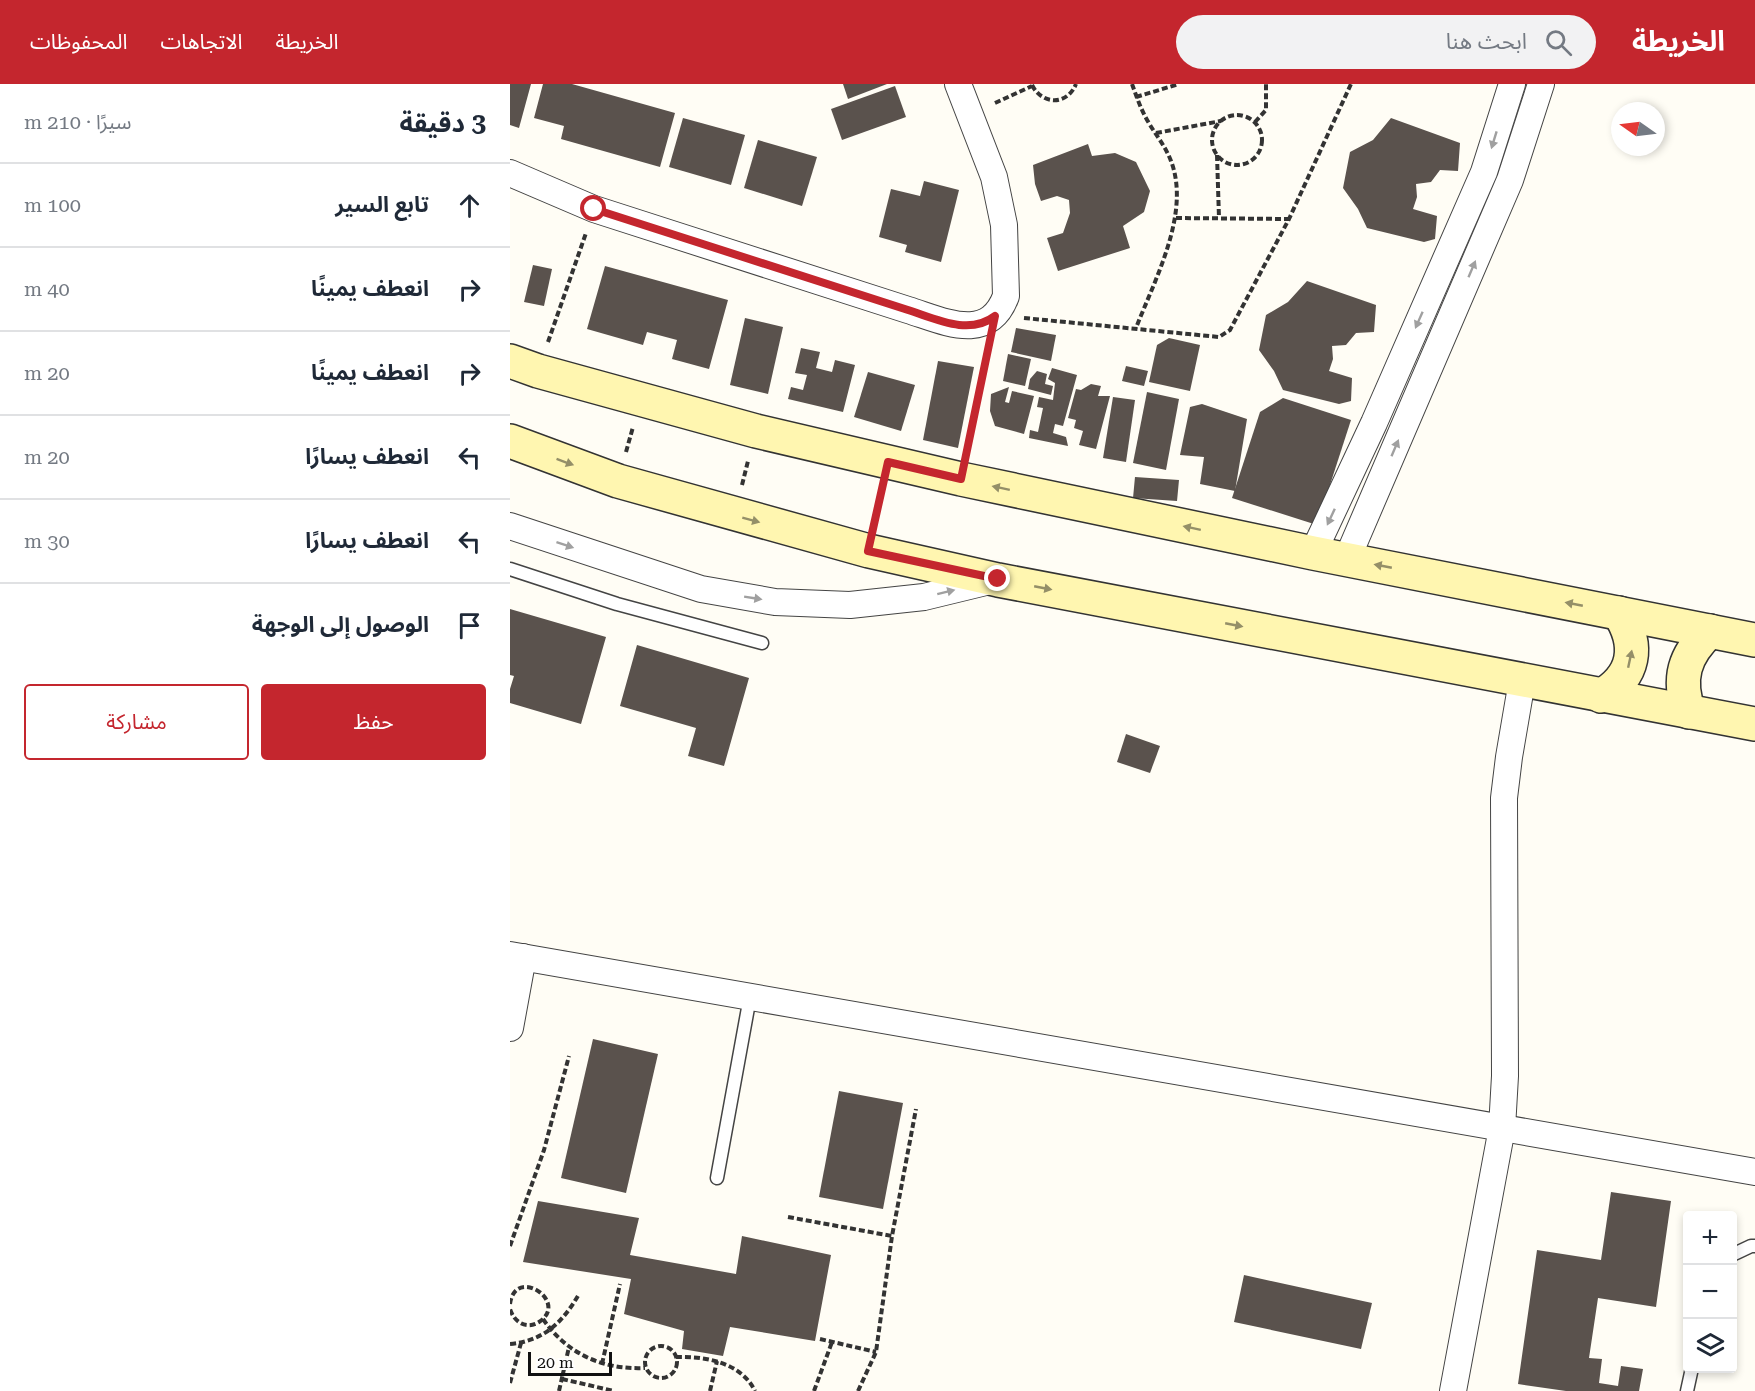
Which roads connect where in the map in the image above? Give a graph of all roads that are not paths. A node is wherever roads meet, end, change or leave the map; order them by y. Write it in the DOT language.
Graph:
graph roads {
  1 [pos="958,84"];
  2 [pos="1512,84"];
  3 [pos="1541,84"];
  4 [pos="510,173"];
  5 [pos="524,366"];
  6 [pos="510,441"];
  7 [pos="1347,481"];
  8 [pos="1376,492"];
  9 [pos="510,526"];
  10 [pos="1313,553"];
  11 [pos="1347,559"];
  12 [pos="510,569"];
  13 [pos="998,579"];
  14 [pos="1619,613"];
  15 [pos="1710,631"];
  16 [pos="1755,640"];
  17 [pos="762,643"];
  18 [pos="1522,681"];
  19 [pos="1601,696"];
  20 [pos="1689,712"];
  21 [pos="1755,724"];
  22 [pos="516,956"];
  23 [pos="750,997"];
  24 [pos="510,1028"];
  25 [pos="1502,1128"];
  26 [pos="1755,1172"];
  27 [pos="717,1178"];
  28 [pos="1755,1246"];
  29 [pos="1737,1253"];
  30 [pos="1691,1373"];
  31 [pos="1453,1391"];
  32 [pos="1687,1391"];
  1 -- 4 [label="street"];
  2 -- 7 [label="street, one-way"];
  8 -- 3 [label="street, one-way"];
  10 -- 5 [label="street, one-way"];
  6 -- 13 [label="street, one-way"];
  7 -- 8 [label="street"];
  7 -- 10 [label="street, one-way"];
  8 -- 11 [label="street"];
  9 -- 13 [label="street, one-way"];
  10 -- 11 [label="street"];
  14 -- 11 [label="street, one-way"];
  12 -- 17 [label="lane"];
  13 -- 18 [label="street, one-way"];
  14 -- 15 [label="street"];
  19 -- 14 [label="street, one-way"];
  15 -- 16 [label="street"];
  15 -- 20 [label="street"];
  18 -- 19 [label="street"];
  18 -- 25 [label="street"];
  19 -- 20 [label="street"];
  20 -- 21 [label="street"];
  22 -- 23 [label="street"];
  22 -- 24 [label="street"];
  23 -- 25 [label="street"];
  23 -- 27 [label="lane"];
  25 -- 26 [label="street"];
  25 -- 31 [label="street"];
  28 -- 29 [label="lane"];
  30 -- 32 [label="lane"];
}
